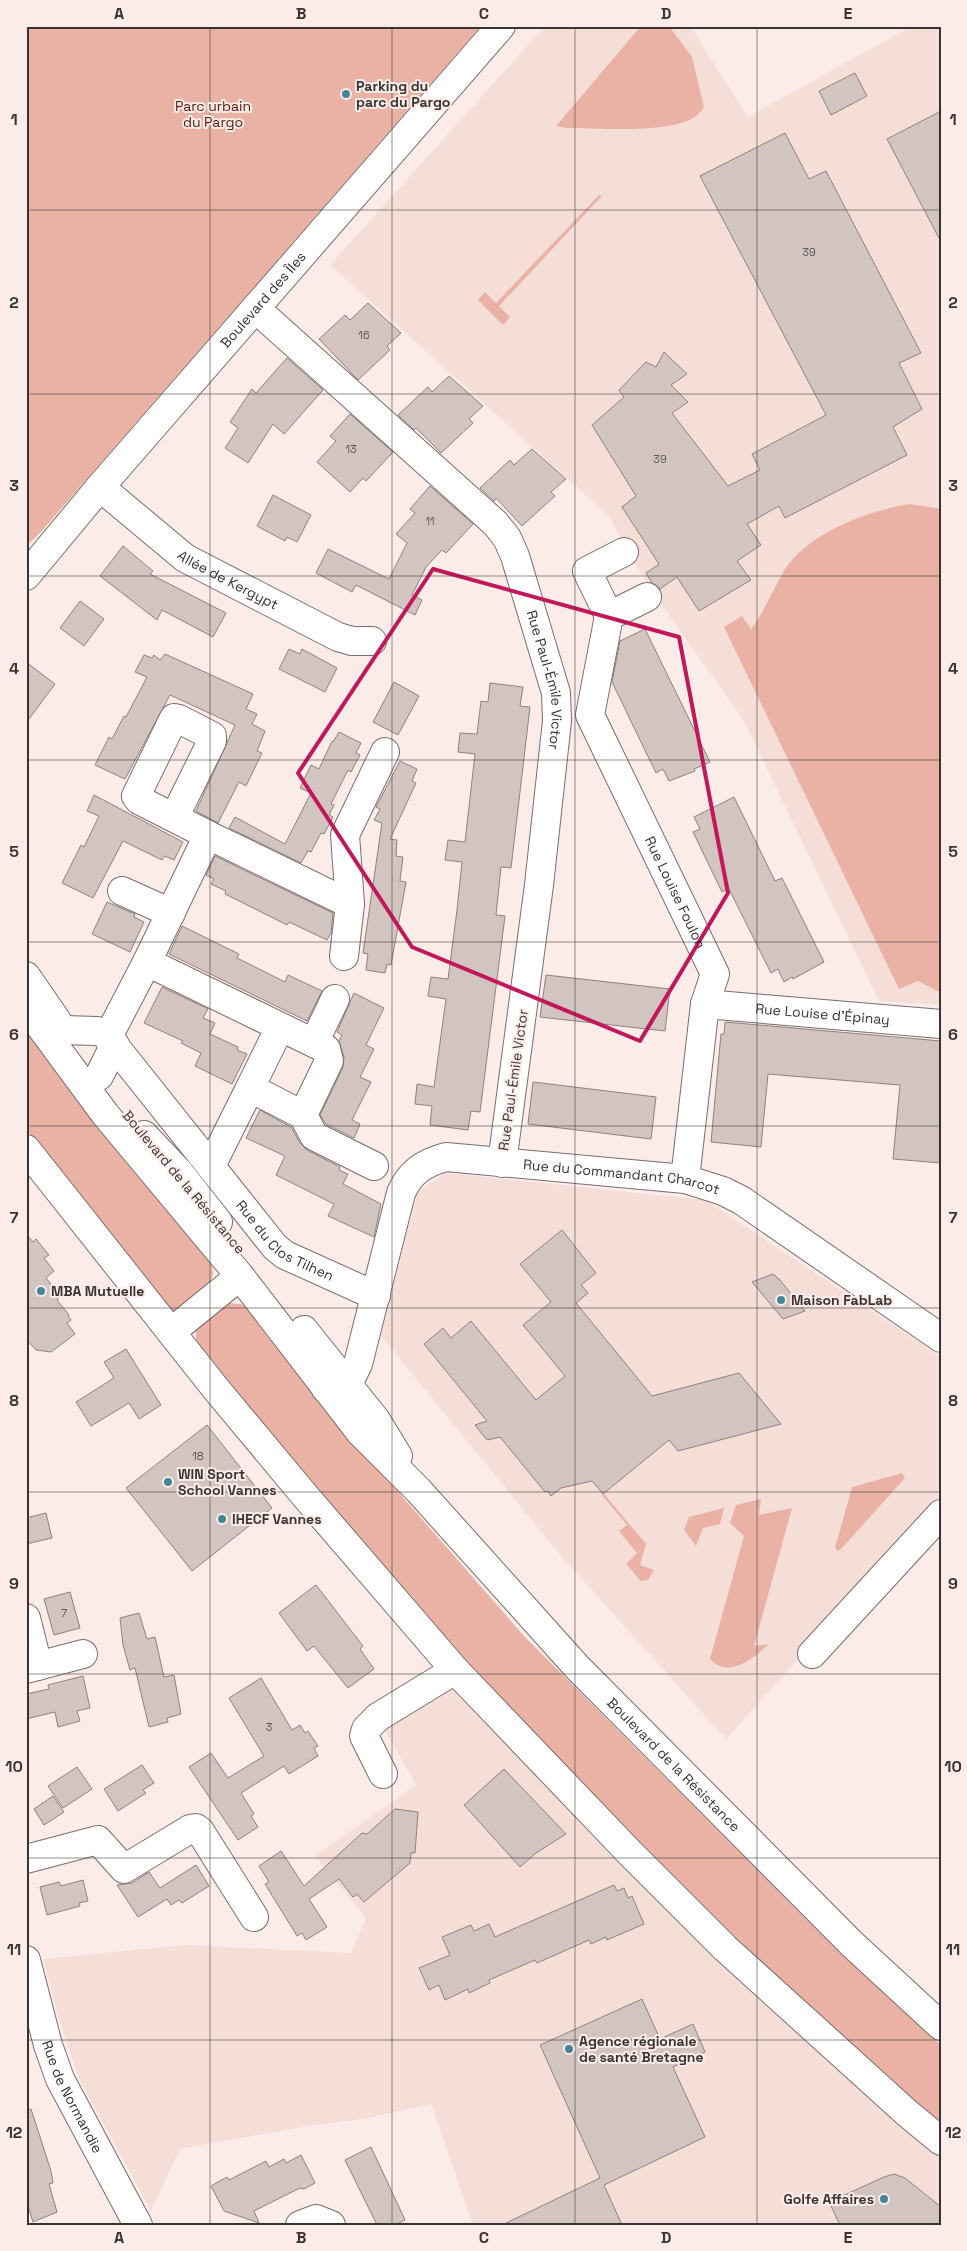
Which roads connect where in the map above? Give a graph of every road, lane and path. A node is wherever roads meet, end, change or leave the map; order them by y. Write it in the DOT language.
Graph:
graph roads {
  1 [pos="501,26"];
  2 [pos="256,309"];
  3 [pos="100,487"];
  4 [pos="624,552"];
  5 [pos="26,576"];
  6 [pos="647,597"];
  7 [pos="609,616"];
  8 [pos="372,641"];
  9 [pos="384,752"];
  10 [pos="174,818"];
  11 [pos="208,835"];
  12 [pos="122,890"];
  13 [pos="350,904"];
  14 [pos="171,913"];
  15 [pos="344,956"];
  16 [pos="147,962"];
  17 [pos="26,976"];
  18 [pos="335,999"];
  19 [pos="705,1004"];
  20 [pos="26,1007"];
  21 [pos="941,1024"];
  22 [pos="280,1027"];
  23 [pos="63,1030"];
  24 [pos="109,1035"];
  25 [pos="314,1043"];
  26 [pos="99,1076"];
  27 [pos="250,1088"];
  28 [pos="304,1116"];
  29 [pos="26,1149"];
  30 [pos="502,1163"];
  31 [pos="211,1166"];
  32 [pos="374,1166"];
  33 [pos="685,1180"];
  34 [pos="240,1276"];
  35 [pos="376,1296"];
  36 [pos="170,1332"];
  37 [pos="941,1338"];
  38 [pos="362,1348"];
  39 [pos="324,1354"];
  40 [pos="337,1387"];
  41 [pos="941,1514"];
  42 [pos="26,1618"];
  43 [pos="83,1654"];
  44 [pos="812,1654"];
  45 [pos="32,1667"];
  46 [pos="455,1670"];
  47 [pos="383,1774"];
  48 [pos="26,1859"];
  49 [pos="254,1917"];
  50 [pos="26,1960"];
  51 [pos="941,2026"];
  52 [pos="941,2141"];
  53 [pos="138,2225"];
  54 [pos="300,2225"];
  55 [pos="331,2225"];
  1 -- 2 [label="street, Boulevard des Îles"];
  2 -- 3 [label="street, Boulevard des Îles"];
  2 -- 30 [label="street, Rue Paul-Émile Victor"];
  3 -- 5 [label="street, Boulevard des Îles"];
  3 -- 8 [label="street, Allée de Kergypt"];
  4 -- 7 [label="street"];
  6 -- 7 [label="street"];
  7 -- 19 [label="street, Rue Louise Foulon"];
  9 -- 13 [label="street"];
  10 -- 11 [label="street"];
  11 -- 13 [label="street"];
  11 -- 14 [label="street"];
  12 -- 14 [label="street"];
  13 -- 15 [label="street"];
  14 -- 16 [label="street"];
  16 -- 22 [label="street"];
  16 -- 24 [label="street"];
  17 -- 23 [label="street, Boulevard de la Résistance"];
  18 -- 25 [label="street"];
  19 -- 21 [label="street, Rue Louise d'Épinay"];
  19 -- 33 [label="street, Rue Louise Foulon"];
  20 -- 34 [label="street, Boulevard de la Résistance"];
  22 -- 25 [label="street"];
  22 -- 27 [label="street"];
  23 -- 24 [label="street"];
  23 -- 26 [label="street, Boulevard de la Résistance"];
  24 -- 26 [label="street"];
  24 -- 31 [label="street, Rue du Clos Tilhen"];
  25 -- 28 [label="street"];
  26 -- 39 [label="street, Boulevard de la Résistance"];
  27 -- 28 [label="street"];
  27 -- 31 [label="street"];
  28 -- 32 [label="street"];
  29 -- 36 [label="street"];
  30 -- 33 [label="street, Rue du Commandant Charcot"];
  30 -- 35 [label="street, Rue du Commandant Charcot"];
  31 -- 35 [label="street, Rue du Clos Tilhen"];
  33 -- 37 [label="street, Rue du Commandant Charcot"];
  34 -- 36 [label="street"];
  34 -- 40 [label="street, Boulevard de la Résistance"];
  35 -- 38 [label="street, Rue du Commandant Charcot"];
  36 -- 46 [label="street"];
  38 -- 39 [label="street"];
  38 -- 40 [label="street, Rue du Commandant Charcot"];
  39 -- 40 [label="street, Boulevard de la Résistance"];
  40 -- 51 [label="street, Boulevard de la Résistance"];
  41 -- 44 [label="street"];
  42 -- 45 [label="street"];
  43 -- 45 [label="street"];
  46 -- 47 [label="street"];
  46 -- 52 [label="street"];
  48 -- 49 [label="street"];
  50 -- 53 [label="street, Rue de Normandie"];
  54 -- 55 [label="street"];
}
